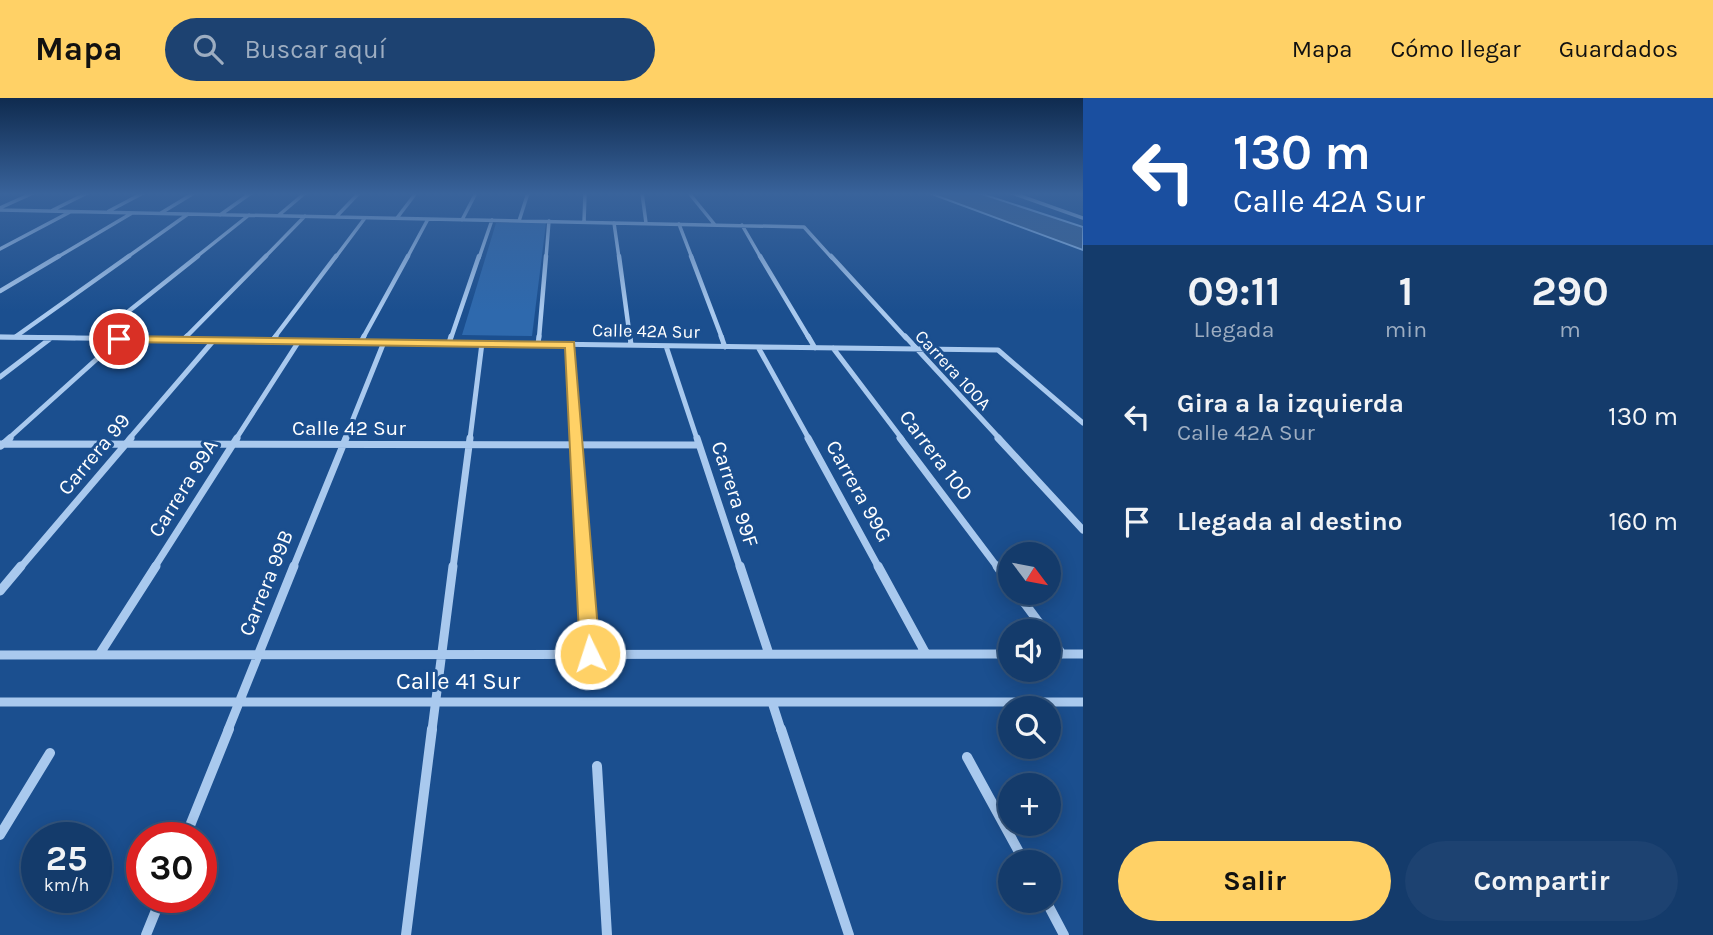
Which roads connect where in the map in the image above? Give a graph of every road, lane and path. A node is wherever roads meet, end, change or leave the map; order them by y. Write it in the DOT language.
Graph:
graph roads {
  1 [pos="32,232"];
  2 [pos="100,232"];
  3 [pos="163,232"];
  4 [pos="228,232"];
  5 [pos="289,232"];
  6 [pos="354,232"];
  7 [pos="421,232"];
  8 [pos="488,232"];
  9 [pos="548,232"];
  10 [pos="615,232"];
  11 [pos="682,232"];
  12 [pos="746,232"];
  13 [pos="809,232"];
  14 [pos="0,249"];
  15 [pos="0,291"];
  16 [pos="0,337"];
  17 [pos="15,337"];
  18 [pos="51,338"];
  19 [pos="94,338"];
  20 [pos="119,339"];
  21 [pos="184,340"];
  22 [pos="214,340"];
  23 [pos="272,341"];
  24 [pos="299,341"];
  25 [pos="361,342"];
  26 [pos="384,342"];
  27 [pos="449,343"];
  28 [pos="482,343"];
  29 [pos="538,344"];
  30 [pos="570,344"];
  31 [pos="631,345"];
  32 [pos="666,346"];
  33 [pos="725,346"];
  34 [pos="758,347"];
  35 [pos="815,348"];
  36 [pos="834,348"];
  37 [pos="914,349"];
  38 [pos="0,377"];
  39 [pos="1083,423"];
  40 [pos="125,444"];
  41 [pos="1,445"];
  42 [pos="233,445"];
  43 [pos="342,445"];
  44 [pos="699,445"];
  45 [pos="469,446"];
  46 [pos="577,446"];
  47 [pos="1083,530"];
  48 [pos="998,568"];
  49 [pos="0,591"];
  50 [pos="590,654"];
  51 [pos="769,654"];
  52 [pos="926,654"];
  53 [pos="998,654"];
  54 [pos="1062,654"];
  55 [pos="1083,654"];
  56 [pos="0,655"];
  57 [pos="99,655"];
  58 [pos="258,655"];
  59 [pos="442,655"];
  60 [pos="0,702"];
  61 [pos="436,702"];
  62 [pos="772,702"];
  63 [pos="1083,702"];
  64 [pos="239,703"];
  65 [pos="50,753"];
  66 [pos="967,757"];
  67 [pos="597,766"];
  68 [pos="191,822"];
  69 [pos="0,835"];
  70 [pos="1018,850"];
  71 [pos="155,913"];
  72 [pos="1052,913"];
  73 [pos="146,935"];
  74 [pos="406,935"];
  75 [pos="607,935"];
  76 [pos="849,935"];
  77 [pos="1064,935"];
  1 -- 14 [label="street"];
  2 -- 15 [label="street"];
  3 -- 17 [label="street"];
  4 -- 19 [label="street"];
  5 -- 21 [label="street"];
  6 -- 23 [label="street"];
  7 -- 25 [label="street"];
  8 -- 27 [label="street"];
  9 -- 29 [label="street"];
  10 -- 31 [label="street"];
  11 -- 33 [label="street"];
  12 -- 35 [label="street"];
  13 -- 37 [label="street, Carrera 100A"];
  16 -- 17 [label="street, Calle 42A Sur"];
  17 -- 18 [label="street, Calle 42A Sur"];
  18 -- 19 [label="street, Calle 42A Sur"];
  18 -- 38 [label="street"];
  19 -- 20 [label="street, Calle 42A Sur"];
  20 -- 21 [label="street, Calle 42A Sur"];
  20 -- 41 [label="street"];
  21 -- 22 [label="street, Calle 42A Sur"];
  22 -- 23 [label="street, Calle 42A Sur"];
  22 -- 40 [label="street, Carrera 99"];
  23 -- 24 [label="street, Calle 42A Sur"];
  24 -- 25 [label="street, Calle 42A Sur"];
  24 -- 42 [label="street, Carrera 99A"];
  25 -- 26 [label="street, Calle 42A Sur"];
  26 -- 27 [label="street, Calle 42A Sur"];
  26 -- 43 [label="street, Carrera 99B"];
  27 -- 28 [label="street, Calle 42A Sur"];
  28 -- 29 [label="street, Calle 42A Sur"];
  28 -- 45 [label="street"];
  29 -- 30 [label="street, Calle 42A Sur"];
  30 -- 31 [label="street, Calle 42A Sur"];
  30 -- 46 [label="street"];
  31 -- 32 [label="street, Calle 42A Sur"];
  32 -- 33 [label="street, Calle 42A Sur"];
  32 -- 44 [label="street, Carrera 99F"];
  33 -- 34 [label="street, Calle 42A Sur"];
  34 -- 35 [label="street, Calle 42A Sur"];
  34 -- 52 [label="street, Carrera 99G"];
  35 -- 36 [label="street, Calle 42A Sur"];
  36 -- 37 [label="street, Calle 42A Sur"];
  36 -- 48 [label="street, Carrera 100"];
  37 -- 39 [label="street, Calle 42A Sur"];
  37 -- 47 [label="street, Carrera 100A"];
  40 -- 41 [label="street, Calle 42 Sur"];
  40 -- 42 [label="street, Calle 42 Sur"];
  40 -- 49 [label="street, Carrera 99"];
  42 -- 43 [label="street, Calle 42 Sur"];
  42 -- 57 [label="street, Carrera 99A"];
  43 -- 45 [label="street, Calle 42 Sur"];
  43 -- 58 [label="street, Carrera 99B"];
  44 -- 46 [label="street, Calle 42 Sur"];
  44 -- 51 [label="street, Carrera 99F"];
  45 -- 46 [label="street, Calle 42 Sur"];
  45 -- 59 [label="street"];
  46 -- 50 [label="street"];
  50 -- 51 [label="street, Calle 41 Sur"];
  50 -- 59 [label="street, Calle 41 Sur"];
  51 -- 52 [label="street, Calle 41 Sur"];
  52 -- 53 [label="street, Calle 41 Sur"];
  54 -- 55 [label="street"];
  56 -- 57 [label="street, Calle 41 Sur"];
  57 -- 58 [label="street, Calle 41 Sur"];
  58 -- 59 [label="street, Calle 41 Sur"];
  58 -- 64 [label="street, Carrera 99B"];
  59 -- 61 [label="street"];
  60 -- 64 [label="street, Calle 41 Sur"];
  61 -- 62 [label="street, Calle 41 Sur"];
  61 -- 64 [label="street, Calle 41 Sur"];
  61 -- 74 [label="street"];
  62 -- 63 [label="street, Calle 41 Sur"];
  62 -- 76 [label="street"];
  64 -- 68 [label="street, Carrera 99B"];
  65 -- 69 [label="street"];
  66 -- 70 [label="street"];
  67 -- 75 [label="street"];
  71 -- 73 [label="street"];
  72 -- 77 [label="street"];
}
